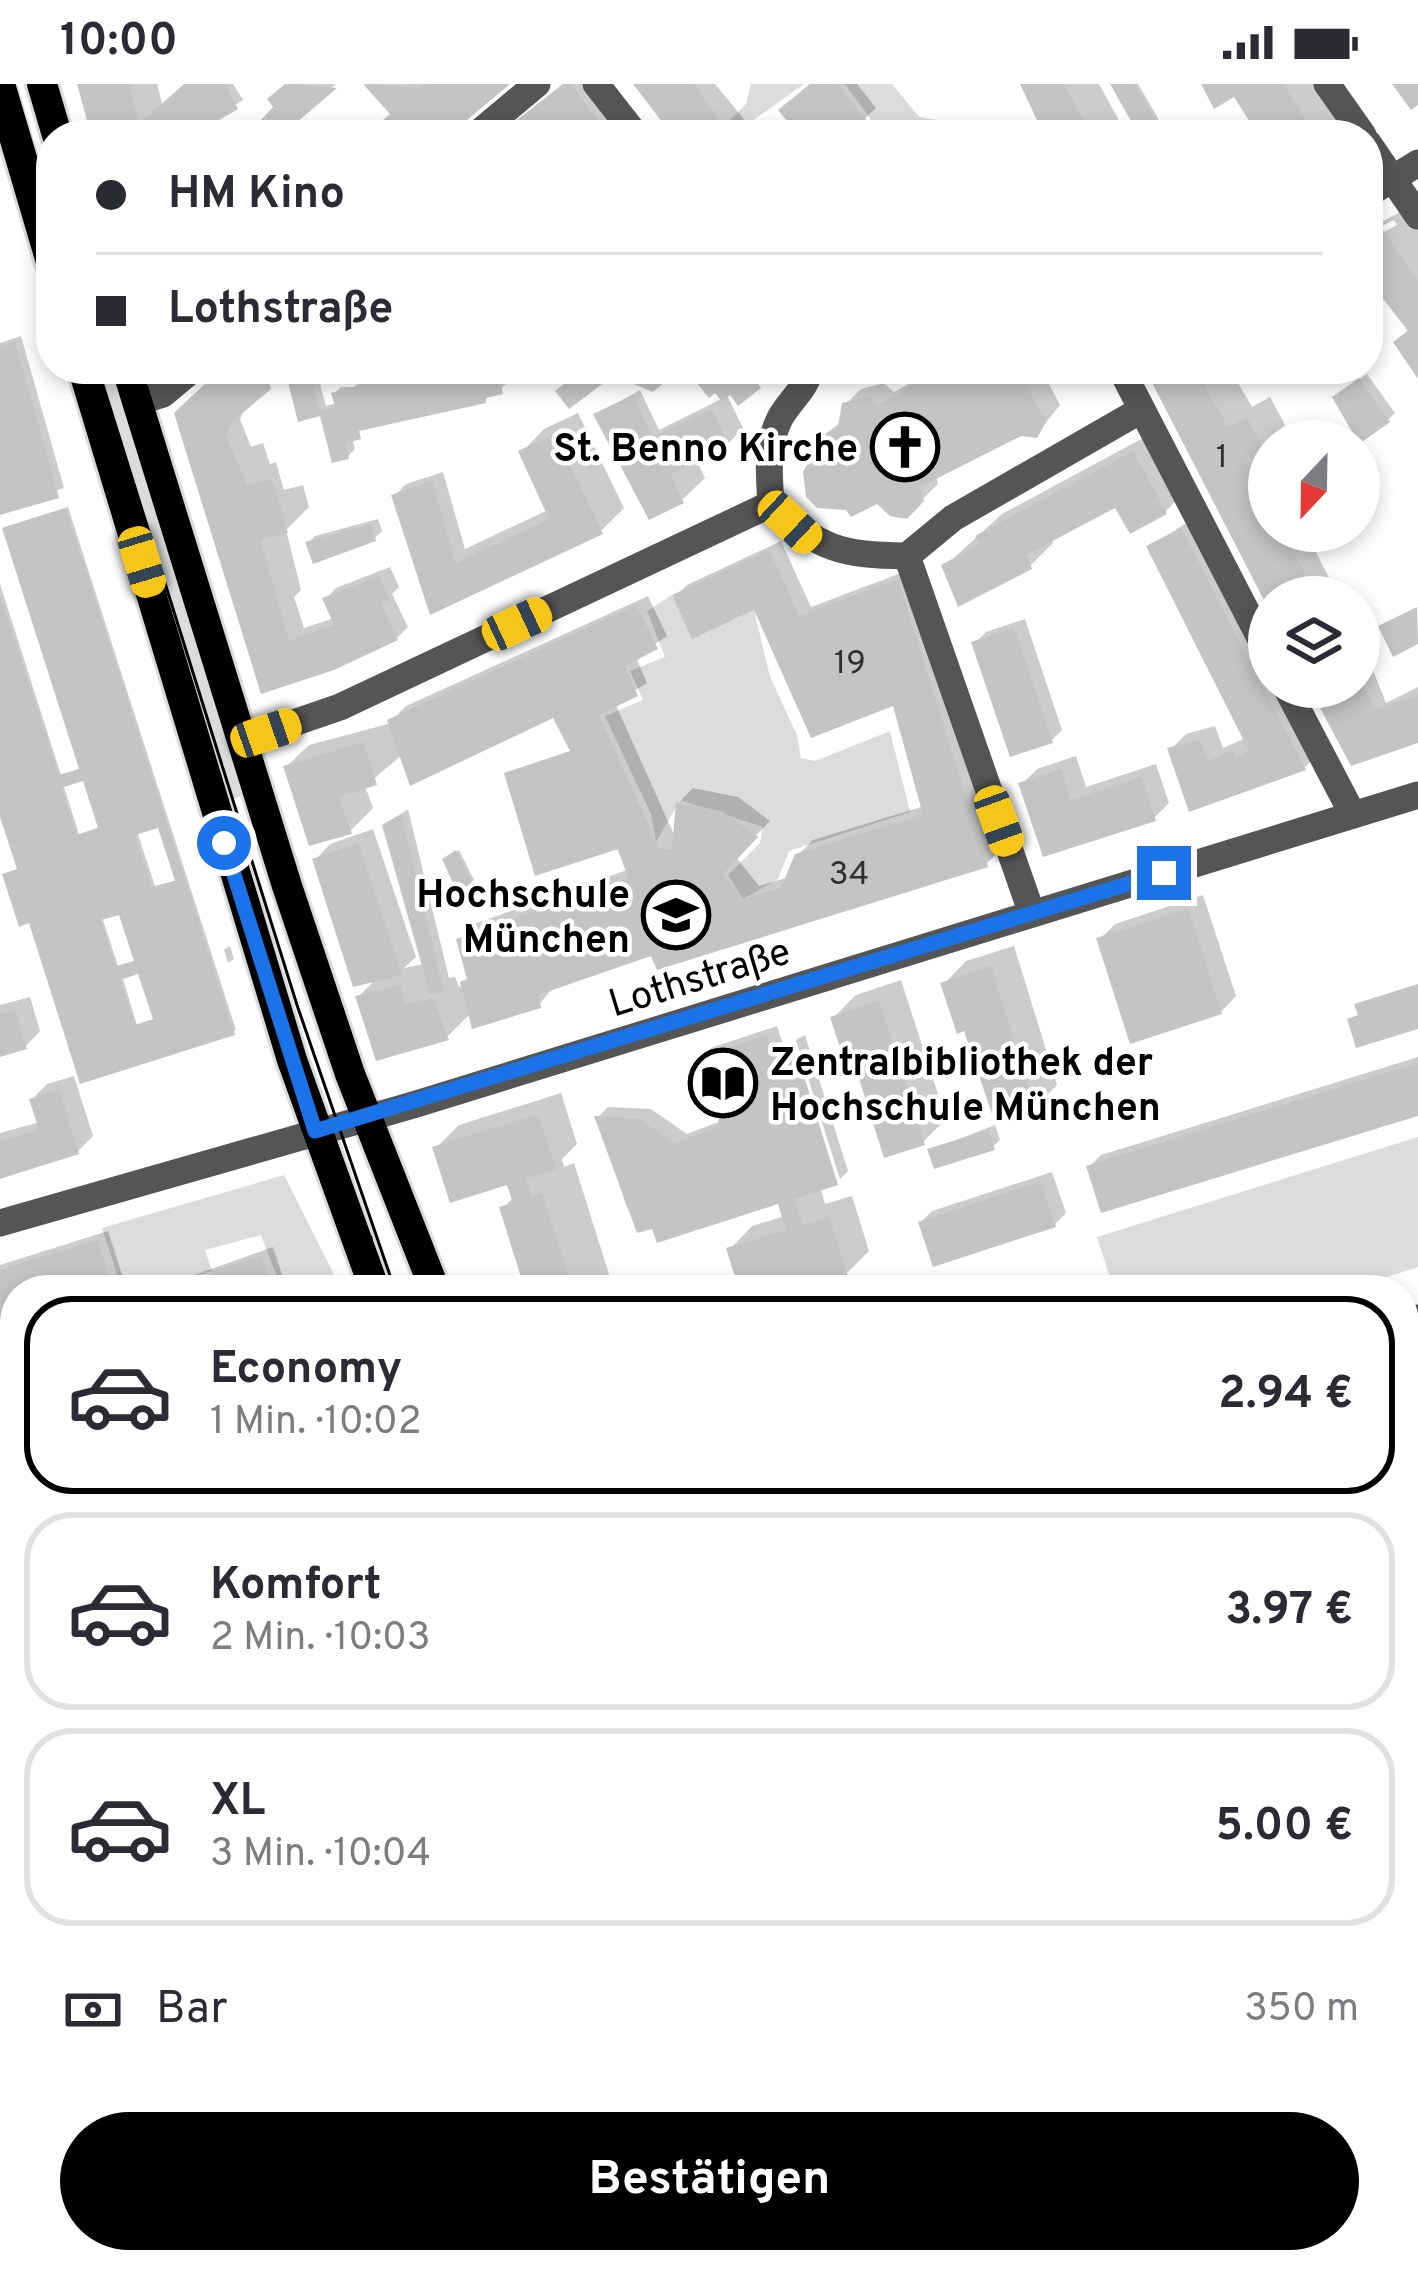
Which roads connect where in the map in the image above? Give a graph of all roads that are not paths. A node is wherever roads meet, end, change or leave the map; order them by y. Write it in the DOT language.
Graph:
graph roads {
  1 [pos="42,84"];
  2 [pos="537,84"];
  3 [pos="596,84"];
  4 [pos="1327,84"];
  5 [pos="0,88"];
  6 [pos="53,120"];
  7 [pos="494,120"];
  8 [pos="624,120"];
  9 [pos="1352,120"];
  10 [pos="1418,163"];
  11 [pos="1383,164"];
  12 [pos="1394,180"];
  13 [pos="1383,186"];
  14 [pos="36,211"];
  15 [pos="1418,216"];
  16 [pos="88,384"];
  17 [pos="132,384"];
  18 [pos="175,384"];
  19 [pos="810,384"];
  20 [pos="1128,384"];
  21 [pos="137,402"];
  22 [pos="1141,410"];
  23 [pos="771,504"];
  24 [pos="907,556"];
  25 [pos="1248,615"];
  26 [pos="1297,708"];
  27 [pos="244,740"];
  28 [pos="1418,795"];
  29 [pos="1353,814"];
  30 [pos="1031,914"];
  31 [pos="368,1118"];
  32 [pos="315,1131"];
  33 [pos="0,1223"];
  34 [pos="369,1275"];
  35 [pos="429,1275"];
  1 -- 6 [label="main road"];
  2 -- 7 [label="street"];
  3 -- 8 [label="street"];
  4 -- 9 [label="street"];
  5 -- 14 [label="main road"];
  10 -- 12 [label="street"];
  11 -- 12 [label="street"];
  12 -- 13 [label="street"];
  12 -- 15 [label="street"];
  16 -- 32 [label="main road"];
  17 -- 21 [label="main road"];
  18 -- 21 [label="street"];
  19 -- 23 [label="street"];
  20 -- 22 [label="street"];
  21 -- 27 [label="main road"];
  22 -- 24 [label="street"];
  22 -- 25 [label="street"];
  23 -- 24 [label="street"];
  23 -- 27 [label="street"];
  24 -- 30 [label="street"];
  26 -- 29 [label="street"];
  27 -- 31 [label="main road"];
  28 -- 29 [label="street, Lothstraße"];
  29 -- 30 [label="street, Lothstraße"];
  30 -- 31 [label="street, Lothstraße"];
  31 -- 32 [label="street, Lothstraße"];
  31 -- 35 [label="main road"];
  32 -- 33 [label="street, Lothstraße"];
  32 -- 34 [label="main road"];
}
